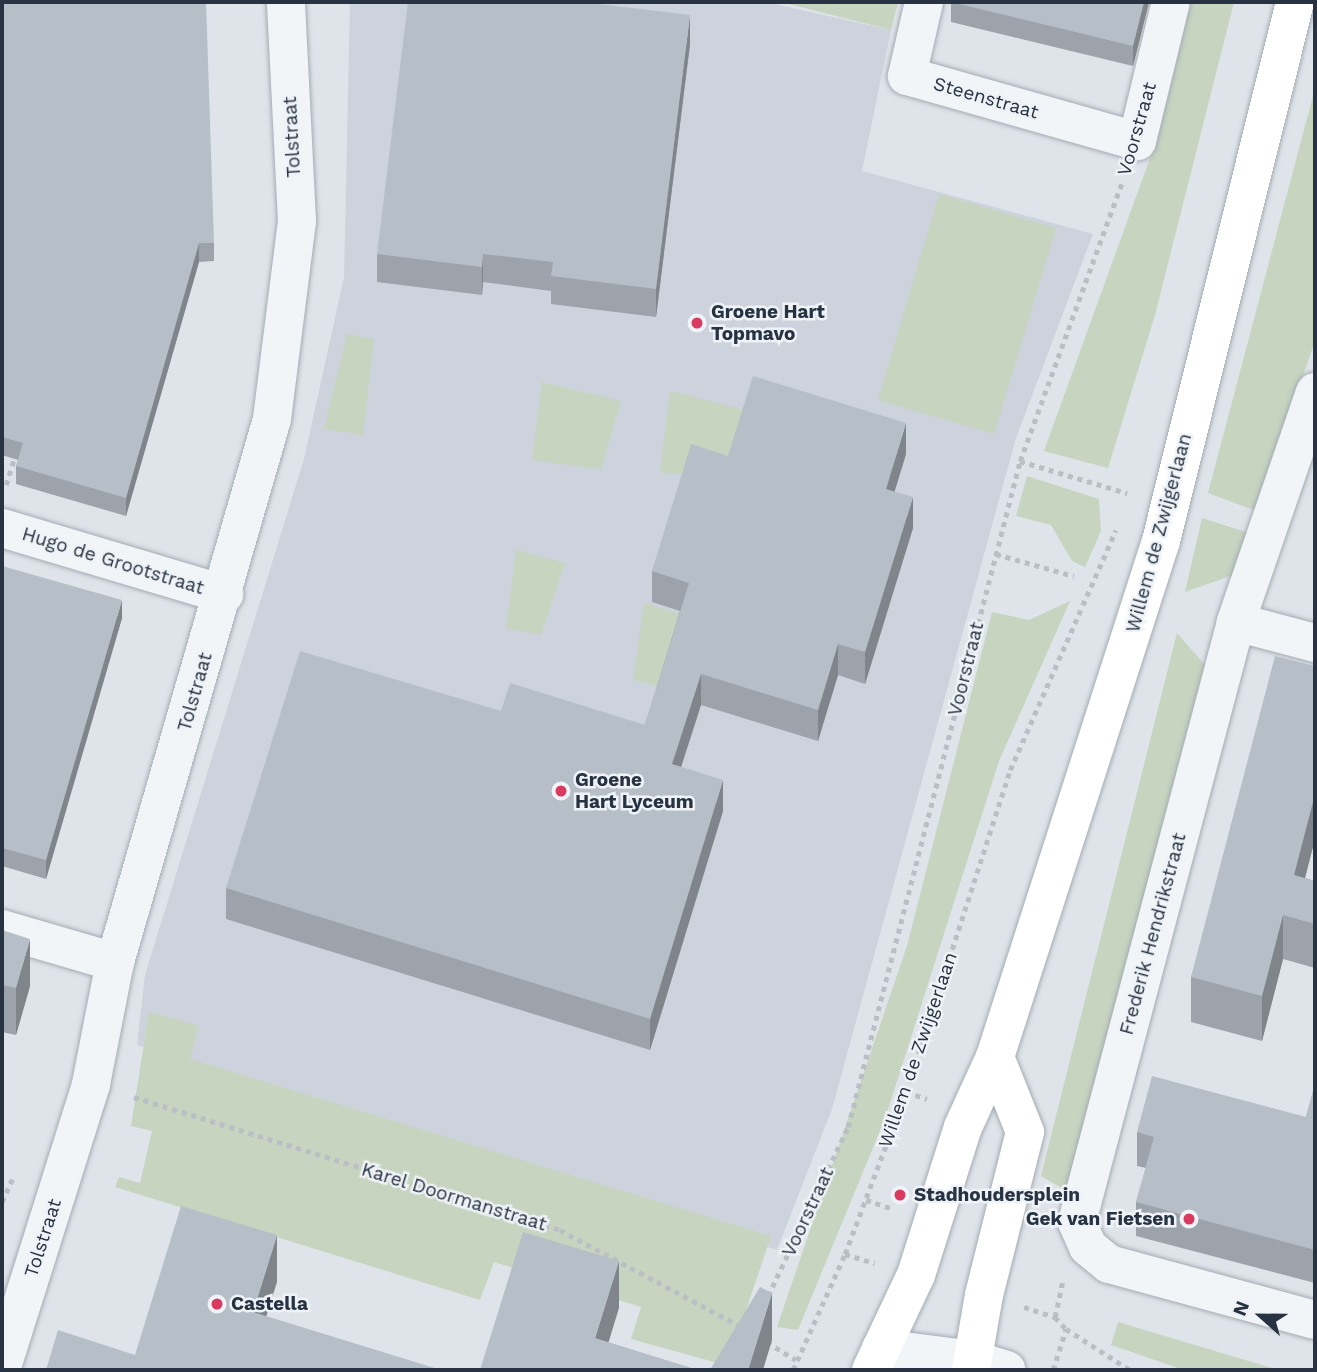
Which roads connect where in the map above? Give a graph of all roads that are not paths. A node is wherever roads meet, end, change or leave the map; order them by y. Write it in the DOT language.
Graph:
graph roads {
  1 [pos="285,2"];
  2 [pos="923,2"];
  3 [pos="1171,2"];
  4 [pos="1295,2"];
  5 [pos="1137,141"];
  6 [pos="1315,392"];
  7 [pos="2,528"];
  8 [pos="224,594"];
  9 [pos="1236,622"];
  10 [pos="1315,643"];
  11 [pos="2,929"];
  12 [pos="115,962"];
  13 [pos="995,1057"];
  14 [pos="1315,1320"];
  15 [pos="887,1363"];
  16 [pos="2,1367"];
  17 [pos="984,1367"];
  1 -- 8 [label="street, Tolstraat"];
  2 -- 5 [label="street, Steenstraat"];
  3 -- 5 [label="street, Voorstraat"];
  4 -- 13 [label="street, Willem de Zwijgerlaan"];
  6 -- 9 [label="street, Frederik Hendrikstraat"];
  7 -- 8 [label="street, Hugo de Grootstraat"];
  8 -- 12 [label="street, Tolstraat"];
  9 -- 10 [label="street"];
  9 -- 14 [label="street, Frederik Hendrikstraat"];
  11 -- 12 [label="street"];
  12 -- 16 [label="street, Tolstraat"];
  13 -- 15 [label="street, Willem de Zwijgerlaan"];
  13 -- 17 [label="street"];
  15 -- 17 [label="street"];
}
